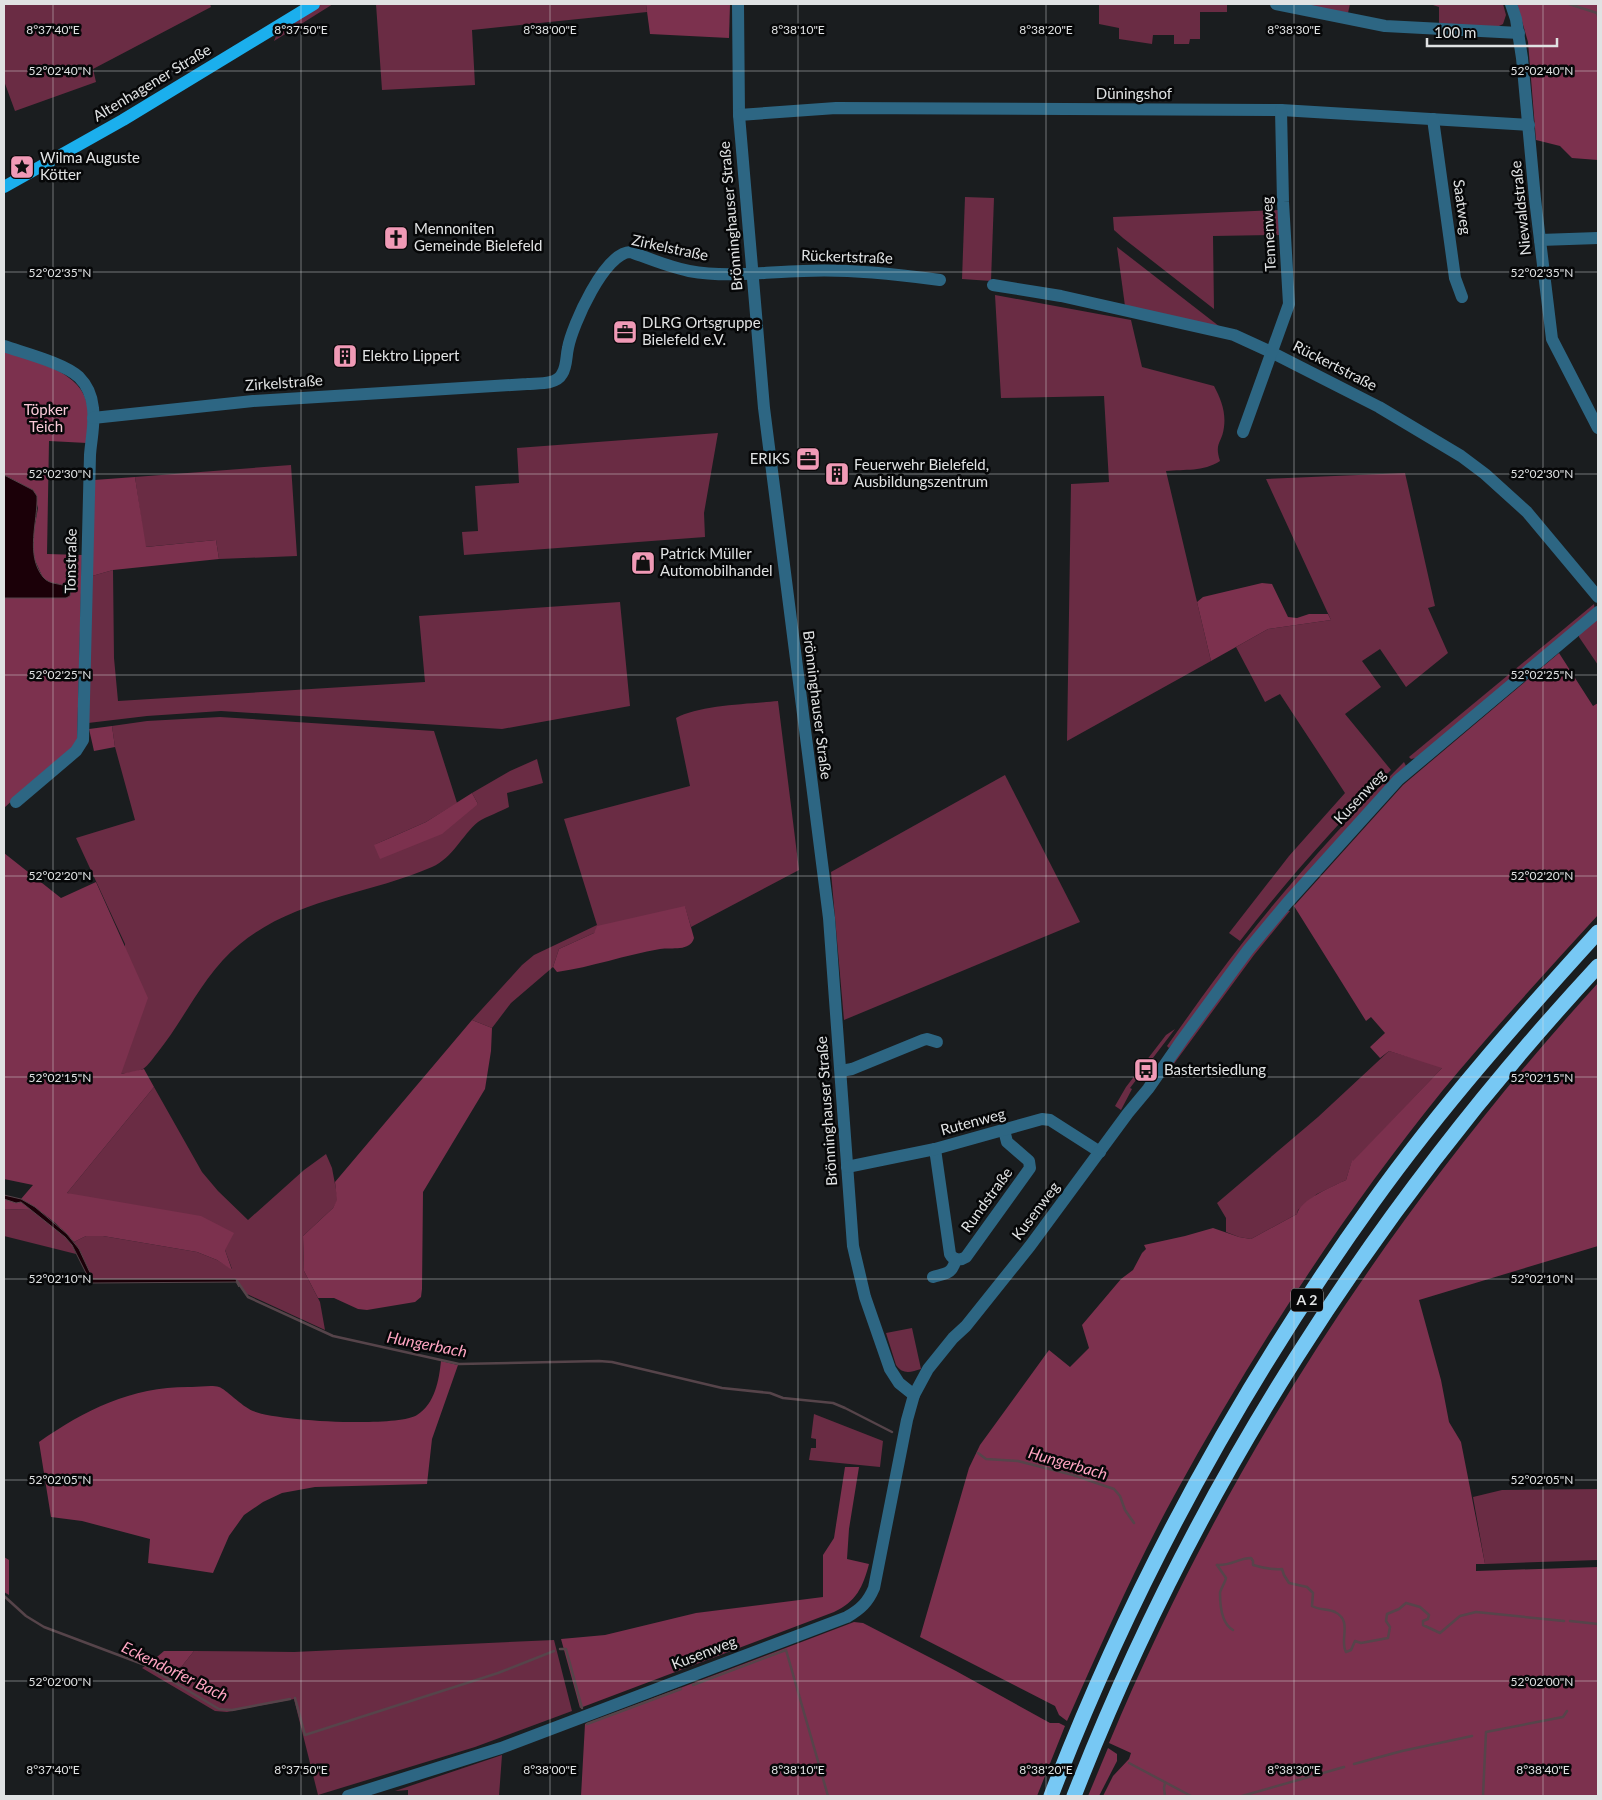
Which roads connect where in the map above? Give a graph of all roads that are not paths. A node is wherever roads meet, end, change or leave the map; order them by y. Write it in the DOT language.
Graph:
graph roads {
  1 [pos="314,4"];
  2 [pos="738,4"];
  3 [pos="1276,4"];
  4 [pos="1511,4"];
  5 [pos="1519,34"];
  6 [pos="1281,110"];
  7 [pos="739,115"];
  8 [pos="1434,119"];
  9 [pos="1529,125"];
  10 [pos="4,187"];
  11 [pos="1598,238"];
  12 [pos="1540,240"];
  13 [pos="752,274"];
  14 [pos="940,280"];
  15 [pos="993,285"];
  16 [pos="1462,297"];
  17 [pos="4,346"];
  18 [pos="1272,352"];
  19 [pos="94,418"];
  20 [pos="1598,428"];
  21 [pos="1243,432"];
  22 [pos="1598,597"];
  23 [pos="1598,612"];
  24 [pos="16,802"];
  25 [pos="1598,932"];
  26 [pos="1598,966"];
  27 [pos="937,1042"];
  28 [pos="841,1071"];
  29 [pos="1004,1130"];
  30 [pos="935,1149"];
  31 [pos="1100,1152"];
  32 [pos="846,1167"];
  33 [pos="956,1259"];
  34 [pos="933,1277"];
  35 [pos="914,1395"];
  36 [pos="348,1796"];
  37 [pos="1051,1796"];
  38 [pos="1074,1796"];
  1 -- 10 [label="main road, Altenhagener Straße"];
  2 -- 7 [label="street, Brönninghauser Straße"];
  3 -- 5 [label="street"];
  4 -- 5 [label="street, Niewaldstraße"];
  5 -- 9 [label="street, Niewaldstraße"];
  6 -- 7 [label="street, Düningshof"];
  6 -- 8 [label="street, Düningshof"];
  6 -- 18 [label="street, Tennenweg"];
  7 -- 13 [label="street, Brönninghauser Straße"];
  8 -- 9 [label="street, Düningshof"];
  8 -- 16 [label="street, Saatweg"];
  9 -- 12 [label="street, Niewaldstraße"];
  11 -- 12 [label="street"];
  12 -- 20 [label="street, Niewaldstraße"];
  13 -- 14 [label="street, Rückertstraße"];
  13 -- 19 [label="street, Zirkelstraße"];
  13 -- 28 [label="street, Brönninghauser Straße"];
  15 -- 18 [label="street, Rückertstraße"];
  17 -- 19 [label="street, Tonstraße"];
  18 -- 21 [label="street, Tennenweg"];
  18 -- 22 [label="street, Rückertstraße"];
  19 -- 24 [label="street, Tonstraße"];
  23 -- 31 [label="street, Kusenweg"];
  25 -- 37 [label="highway, A 2"];
  26 -- 38 [label="highway, A 2"];
  27 -- 28 [label="street"];
  28 -- 32 [label="street, Brönninghauser Straße"];
  29 -- 30 [label="street, Rutenweg"];
  29 -- 31 [label="street, Rutenweg"];
  29 -- 33 [label="street, Rundstraße"];
  30 -- 32 [label="street, Rutenweg"];
  30 -- 33 [label="street, Rundstraße"];
  31 -- 35 [label="street, Kusenweg"];
  32 -- 35 [label="street, Brönninghauser Straße"];
  33 -- 34 [label="street, Rundstraße"];
  35 -- 36 [label="street, Kusenweg"];
}
